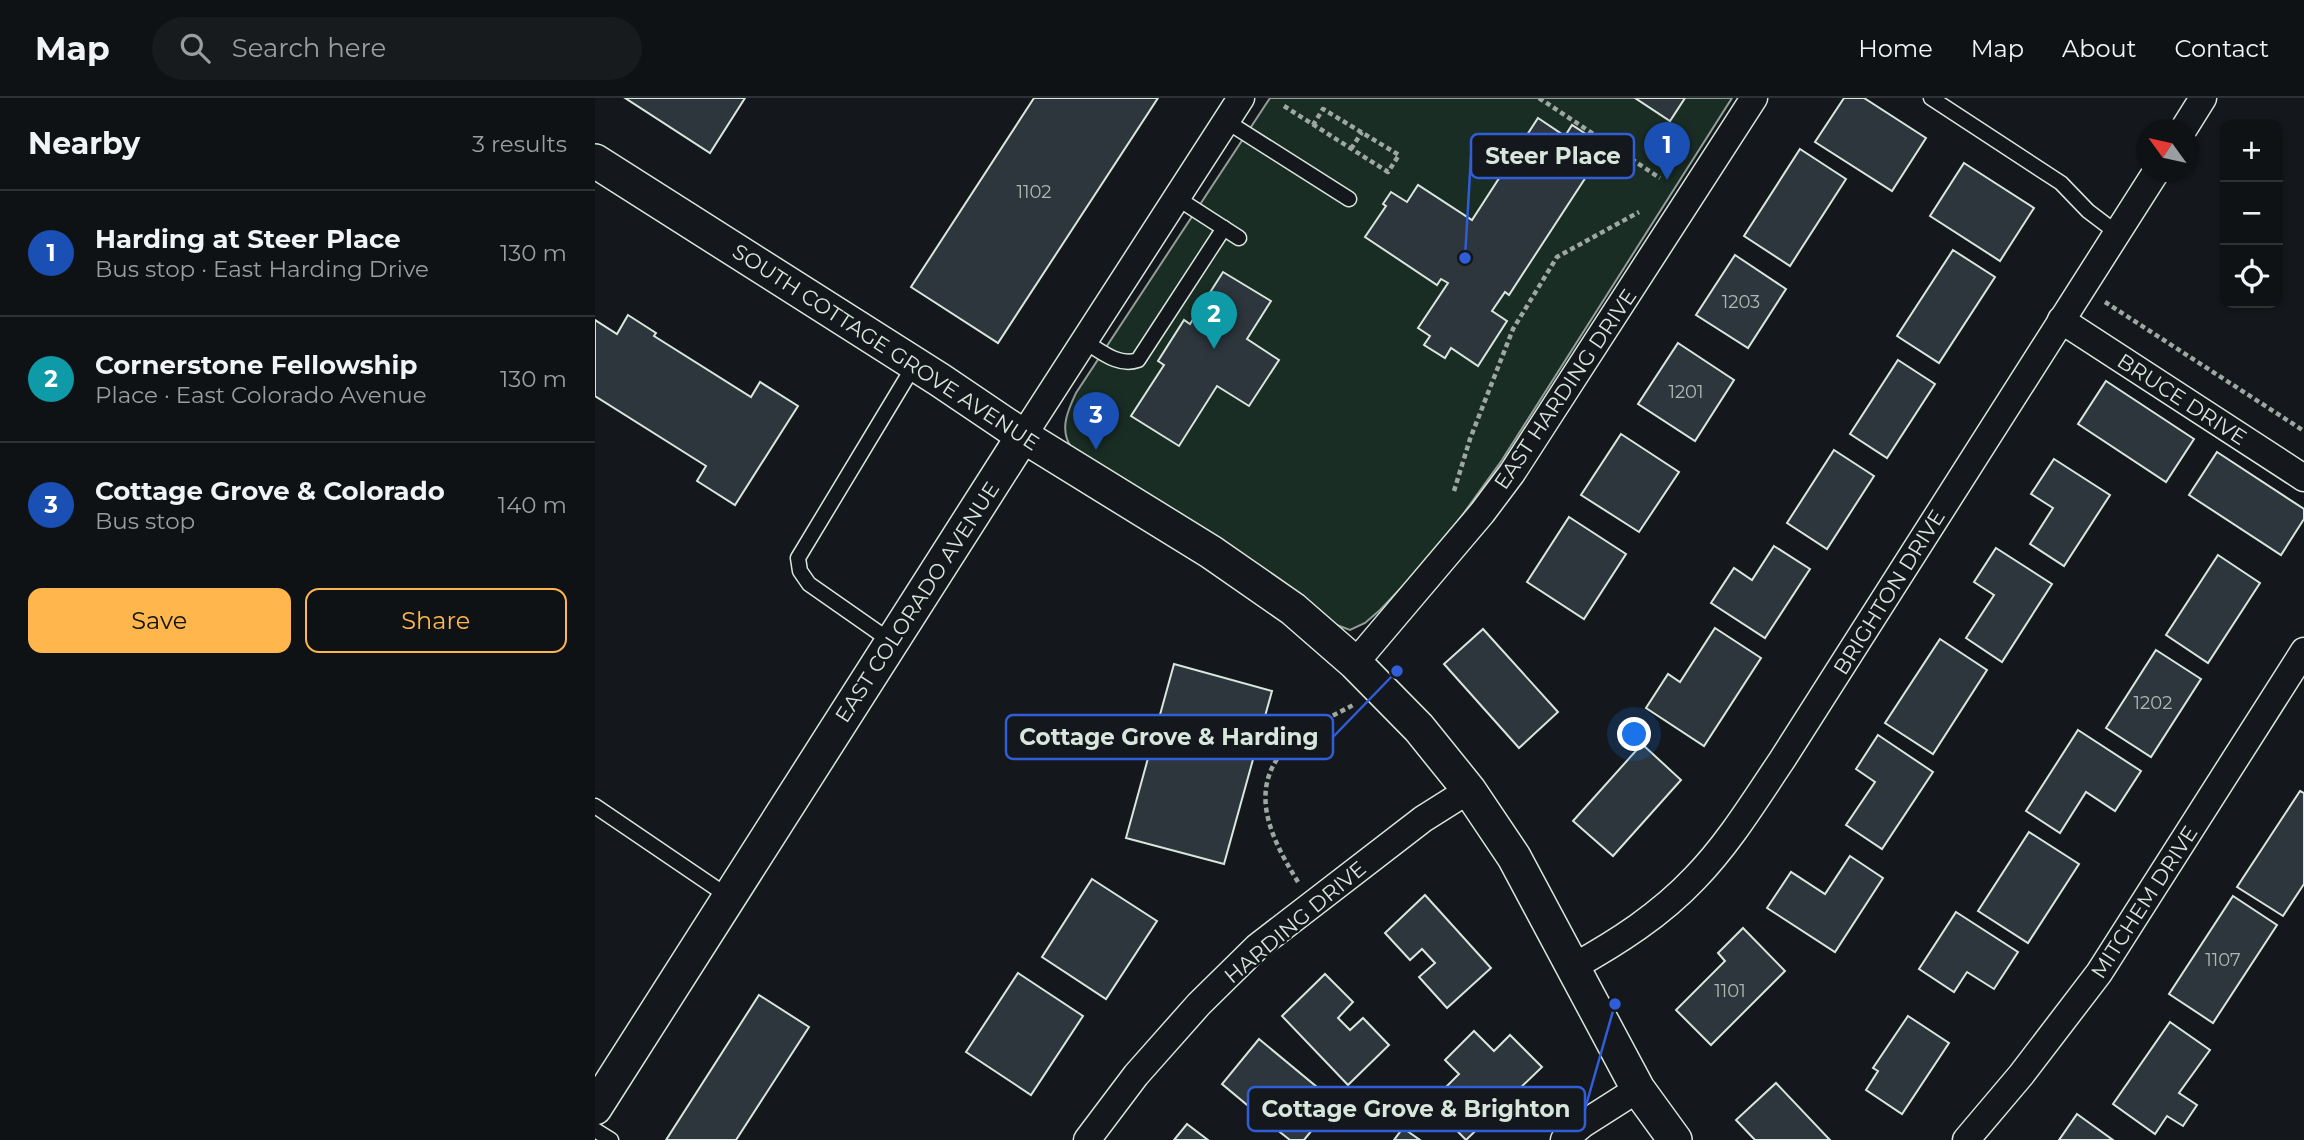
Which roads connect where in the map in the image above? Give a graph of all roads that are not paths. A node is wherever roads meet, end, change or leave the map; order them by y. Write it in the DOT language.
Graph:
graph roads {
  1 [pos="1241,98"];
  2 [pos="1754,98"];
  3 [pos="1931,98"];
  4 [pos="2203,98"];
  5 [pos="2190,119"];
  6 [pos="1226,121"];
  7 [pos="595,161"];
  8 [pos="2150,182"];
  9 [pos="1177,198"];
  10 [pos="1349,199"];
  11 [pos="1224,228"];
  12 [pos="2117,233"];
  13 [pos="1239,238"];
  14 [pos="2061,320"];
  15 [pos="1084,341"];
  16 [pos="915,364"];
  17 [pos="1023,436"];
  18 [pos="2304,478"];
  19 [pos="892,642"];
  20 [pos="2304,651"];
  21 [pos="1355,663"];
  22 [pos="1469,790"];
  23 [pos="595,806"];
  24 [pos="729,897"];
  25 [pos="1573,967"];
  26 [pos="1638,1089"];
  27 [pos="595,1108"];
  28 [pos="595,1129"];
  29 [pos="611,1140"];
  30 [pos="1087,1140"];
  31 [pos="1564,1140"];
  32 [pos="1675,1140"];
  33 [pos="1966,1140"];
  1 -- 6 [label="street, EAST COLORADO AVENUE"];
  2 -- 21 [label="street, EAST HARDING DRIVE"];
  3 -- 12 [label="lane"];
  4 -- 5 [label="street"];
  6 -- 9 [label="street, EAST COLORADO AVENUE"];
  6 -- 10 [label="lane"];
  7 -- 16 [label="street, SOUTH COTTAGE GROVE AVENUE"];
  8 -- 12 [label="street, BRIGHTON DRIVE"];
  9 -- 11 [label="lane"];
  9 -- 15 [label="street, EAST COLORADO AVENUE"];
  11 -- 13 [label="lane"];
  11 -- 15 [label="lane"];
  12 -- 14 [label="street, BRIGHTON DRIVE"];
  14 -- 18 [label="street, BRUCE DRIVE"];
  14 -- 25 [label="street, BRIGHTON DRIVE"];
  15 -- 17 [label="street, EAST COLORADO AVENUE"];
  16 -- 17 [label="street, SOUTH COTTAGE GROVE AVENUE"];
  16 -- 19 [label="lane"];
  17 -- 19 [label="street, EAST COLORADO AVENUE"];
  17 -- 21 [label="street, SOUTH COTTAGE GROVE AVENUE"];
  19 -- 24 [label="street, EAST COLORADO AVENUE"];
  20 -- 33 [label="street, MITCHEM DRIVE"];
  21 -- 22 [label="street, SOUTH COTTAGE GROVE AVENUE"];
  22 -- 25 [label="street, SOUTH COTTAGE GROVE AVENUE"];
  22 -- 30 [label="street, HARDING DRIVE"];
  23 -- 24 [label="lane"];
  24 -- 27 [label="street, EAST COLORADO AVENUE"];
  25 -- 26 [label="street, SOUTH COTTAGE GROVE AVENUE"];
  26 -- 31 [label="street"];
  26 -- 32 [label="street, SOUTH COTTAGE GROVE AVENUE"];
  28 -- 29 [label="lane"];
}
